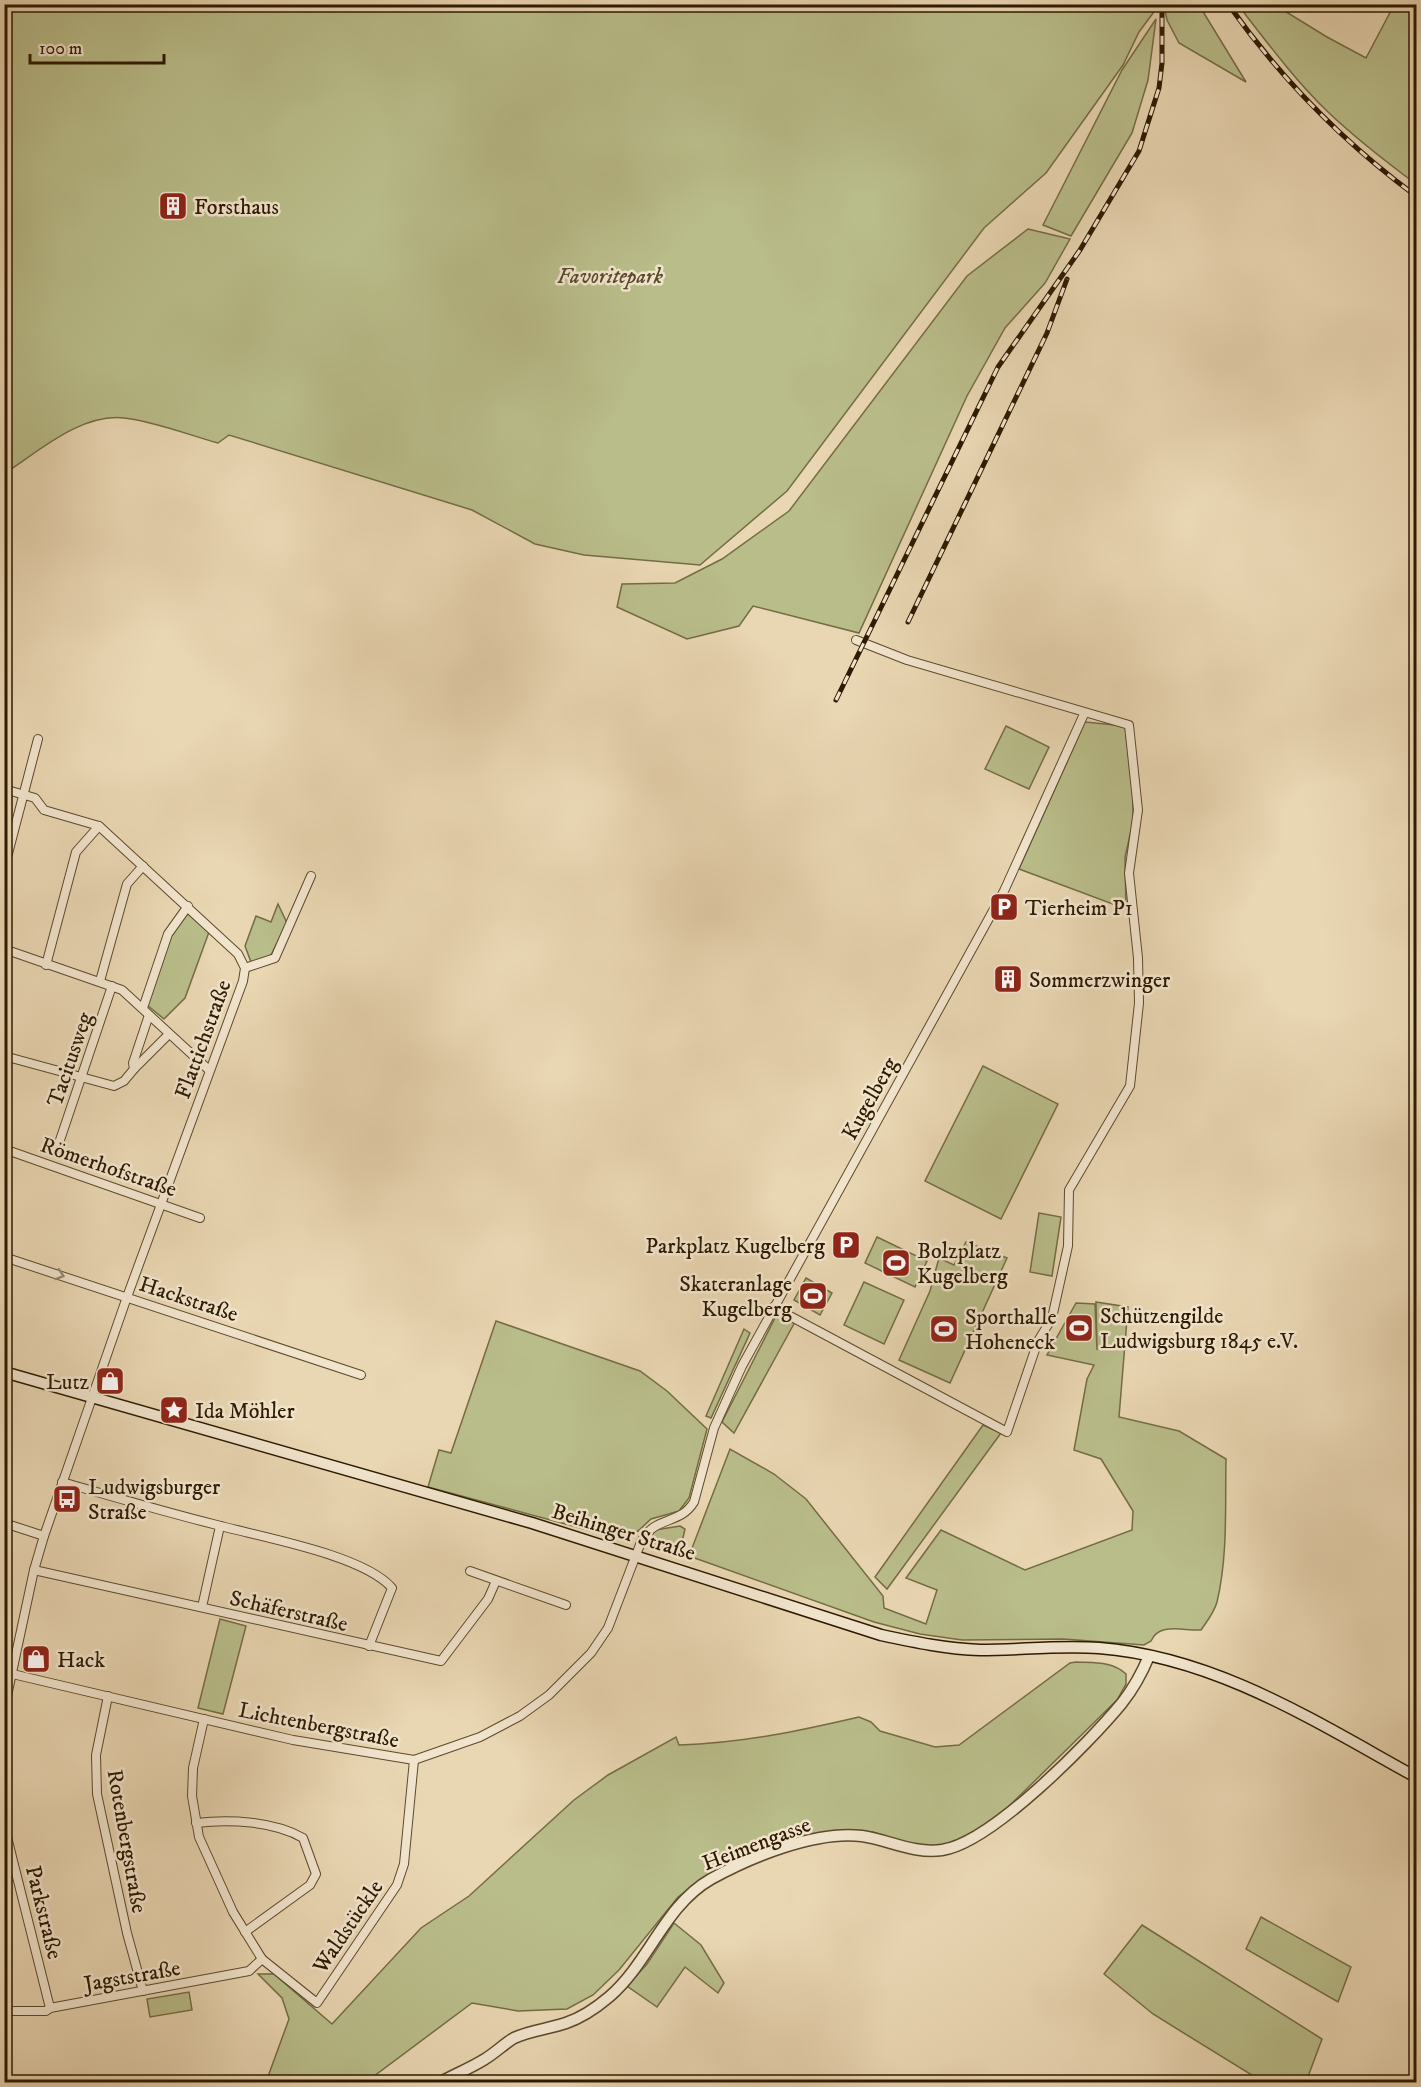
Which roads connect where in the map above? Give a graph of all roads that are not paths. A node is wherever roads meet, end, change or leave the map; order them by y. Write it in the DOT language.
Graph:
graph roads {
  1 [pos="856,640"];
  2 [pos="1084,714"];
  3 [pos="38,739"];
  4 [pos="4,789"];
  5 [pos="23,794"];
  6 [pos="99,826"];
  7 [pos="143,866"];
  8 [pos="4,869"];
  9 [pos="311,876"];
  10 [pos="188,906"];
  11 [pos="4,949"];
  12 [pos="46,965"];
  13 [pos="245,968"];
  14 [pos="100,981"];
  15 [pos="112,986"];
  16 [pos="143,1008"];
  17 [pos="149,1015"];
  18 [pos="169,1034"];
  19 [pos="4,1056"];
  20 [pos="134,1069"];
  21 [pos="209,1070"];
  22 [pos="82,1077"];
  23 [pos="59,1143"];
  24 [pos="4,1149"];
  25 [pos="161,1203"];
  26 [pos="200,1218"];
  27 [pos="4,1257"];
  28 [pos="127,1297"];
  29 [pos="772,1307"];
  30 [pos="4,1372"];
  31 [pos="361,1375"];
  32 [pos="93,1396"];
  33 [pos="62,1482"];
  34 [pos="694,1502"];
  35 [pos="4,1523"];
  36 [pos="220,1526"];
  37 [pos="44,1536"];
  38 [pos="636,1555"];
  39 [pos="34,1570"];
  40 [pos="470,1571"];
  41 [pos="496,1581"];
  42 [pos="566,1605"];
  43 [pos="202,1607"];
  44 [pos="369,1646"];
  45 [pos="1149,1656"];
  46 [pos="8,1673"];
  47 [pos="108,1696"];
  48 [pos="4,1710"];
  49 [pos="204,1719"];
  50 [pos="414,1760"];
  51 [pos="1416,1778"];
  52 [pos="196,1824"];
  53 [pos="4,1825"];
  54 [pos="245,1932"];
  55 [pos="262,1959"];
  56 [pos="143,1991"];
  57 [pos="50,2008"];
  58 [pos="4,2011"];
  59 [pos="441,2082"];
  1 -- 2 [label="street"];
  2 -- 29 [label="street, Kugelberg"];
  2 -- 29 [label="street"];
  3 -- 5 [label="street"];
  4 -- 5 [label="street"];
  5 -- 6 [label="street, Flattichstraße"];
  5 -- 8 [label="street"];
  6 -- 7 [label="street, Flattichstraße"];
  6 -- 12 [label="street"];
  7 -- 10 [label="street, Flattichstraße"];
  7 -- 14 [label="street"];
  9 -- 13 [label="street"];
  10 -- 13 [label="street, Flattichstraße"];
  10 -- 16 [label="street"];
  11 -- 12 [label="street"];
  12 -- 14 [label="street"];
  13 -- 21 [label="street, Flattichstraße"];
  14 -- 15 [label="street"];
  15 -- 16 [label="street"];
  15 -- 22 [label="street, Tacitusweg"];
  16 -- 17 [label="street"];
  17 -- 18 [label="street"];
  17 -- 20 [label="street"];
  18 -- 20 [label="street"];
  18 -- 21 [label="street"];
  19 -- 22 [label="street"];
  20 -- 22 [label="street"];
  21 -- 25 [label="street, Flattichstraße"];
  22 -- 23 [label="street, Tacitusweg"];
  24 -- 25 [label="street, Römerhofstraße"];
  25 -- 26 [label="street, Römerhofstraße"];
  25 -- 28 [label="street, Flattichstraße"];
  27 -- 28 [label="street, Hackstraße, one-way"];
  28 -- 31 [label="street, Hackstraße"];
  28 -- 32 [label="street, Flattichstraße"];
  29 -- 34 [label="street, Kugelberg"];
  30 -- 32 [label="main road, Beihinger Straße"];
  32 -- 33 [label="street"];
  32 -- 38 [label="main road, Beihinger Straße"];
  33 -- 36 [label="street"];
  33 -- 37 [label="street"];
  34 -- 38 [label="street, Lichtenbergstraße"];
  35 -- 37 [label="street"];
  36 -- 43 [label="street"];
  36 -- 44 [label="street"];
  37 -- 39 [label="street"];
  38 -- 45 [label="main road, Beihinger Straße"];
  38 -- 50 [label="street, Lichtenbergstraße"];
  39 -- 43 [label="street, Schäferstraße"];
  39 -- 46 [label="street"];
  40 -- 41 [label="street"];
  41 -- 42 [label="street"];
  41 -- 44 [label="street, Schäferstraße"];
  43 -- 44 [label="street, Schäferstraße"];
  45 -- 51 [label="main road, Beihinger Straße"];
  45 -- 59 [label="main road, Heimengasse"];
  46 -- 47 [label="street, Lichtenbergstraße"];
  46 -- 48 [label="street"];
  47 -- 49 [label="street, Lichtenbergstraße"];
  47 -- 56 [label="street, Rotenbergstraße"];
  49 -- 50 [label="street, Lichtenbergstraße"];
  49 -- 52 [label="street"];
  50 -- 55 [label="street, Waldstückle"];
  52 -- 54 [label="street"];
  52 -- 54 [label="street"];
  53 -- 57 [label="street, Parkstraße"];
  54 -- 55 [label="street"];
  55 -- 56 [label="street, Jagststraße"];
  56 -- 57 [label="street, Jagststraße"];
  57 -- 58 [label="street, Jagststraße"];
}
